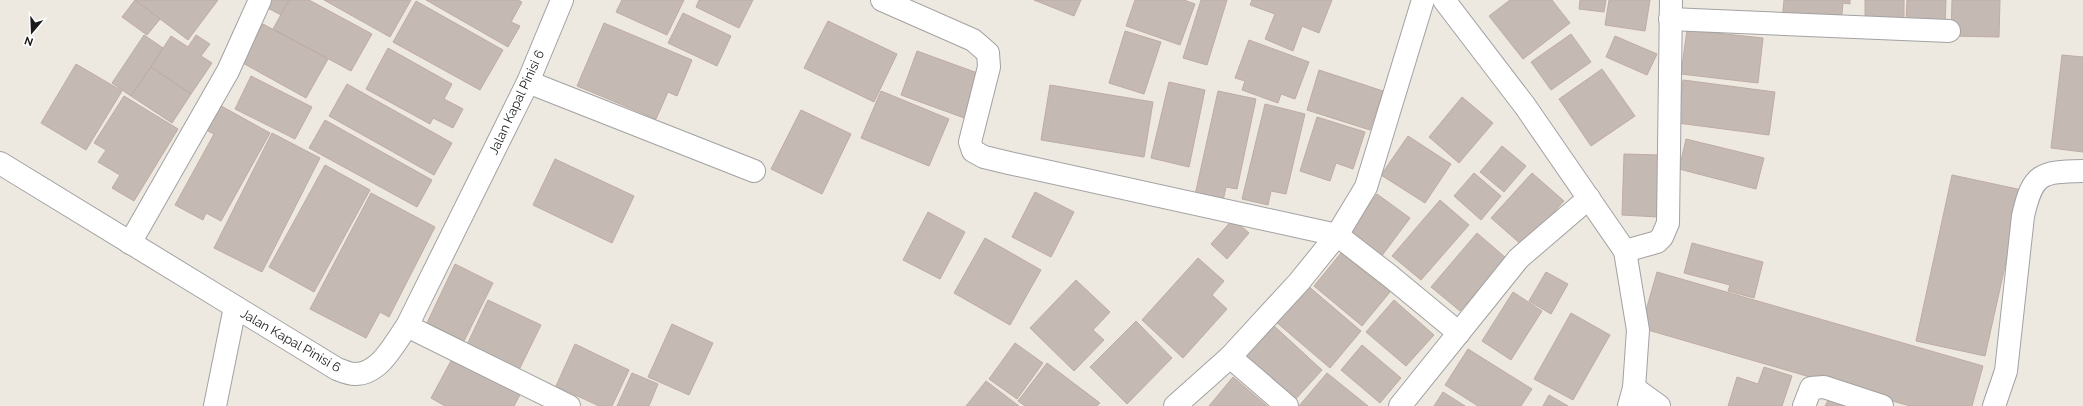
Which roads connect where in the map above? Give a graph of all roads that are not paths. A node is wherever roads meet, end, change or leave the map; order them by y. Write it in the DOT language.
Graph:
graph roads {
  1 [pos="260,0"];
  2 [pos="562,0"];
  3 [pos="882,0"];
  4 [pos="1423,0"];
  5 [pos="1444,0"];
  6 [pos="1670,9"];
  7 [pos="1949,31"];
  8 [pos="528,82"];
  9 [pos="0,163"];
  10 [pos="754,171"];
  11 [pos="2083,171"];
  12 [pos="1590,198"];
  13 [pos="1337,235"];
  14 [pos="130,243"];
  15 [pos="1625,251"];
  16 [pos="235,307"];
  17 [pos="407,326"];
  18 [pos="1459,333"];
  19 [pos="1230,358"];
  20 [pos="1631,397"];
  21 [pos="215,406"];
  22 [pos="569,406"];
  23 [pos="1175,406"];
  24 [pos="1287,406"];
  25 [pos="1400,406"];
  26 [pos="1659,406"];
  27 [pos="1804,406"];
  28 [pos="1882,406"];
  29 [pos="1994,406"];
  1 -- 14 [label="street"];
  2 -- 8 [label="street, Jalan Kapal Pinisi 6"];
  3 -- 13 [label="street"];
  4 -- 13 [label="street"];
  5 -- 12 [label="street"];
  6 -- 7 [label="street"];
  6 -- 15 [label="street"];
  8 -- 10 [label="street"];
  8 -- 17 [label="street, Jalan Kapal Pinisi 6"];
  9 -- 14 [label="street, Jalan Kapal Pinisi 6"];
  11 -- 29 [label="street"];
  12 -- 15 [label="street"];
  12 -- 18 [label="street"];
  13 -- 18 [label="street"];
  13 -- 19 [label="street"];
  14 -- 16 [label="street, Jalan Kapal Pinisi 6"];
  15 -- 20 [label="street"];
  16 -- 17 [label="street, Jalan Kapal Pinisi 6"];
  16 -- 21 [label="street"];
  17 -- 22 [label="street"];
  18 -- 25 [label="street"];
  19 -- 23 [label="street"];
  19 -- 24 [label="street"];
  20 -- 26 [label="street"];
  27 -- 28 [label="street"];
}
